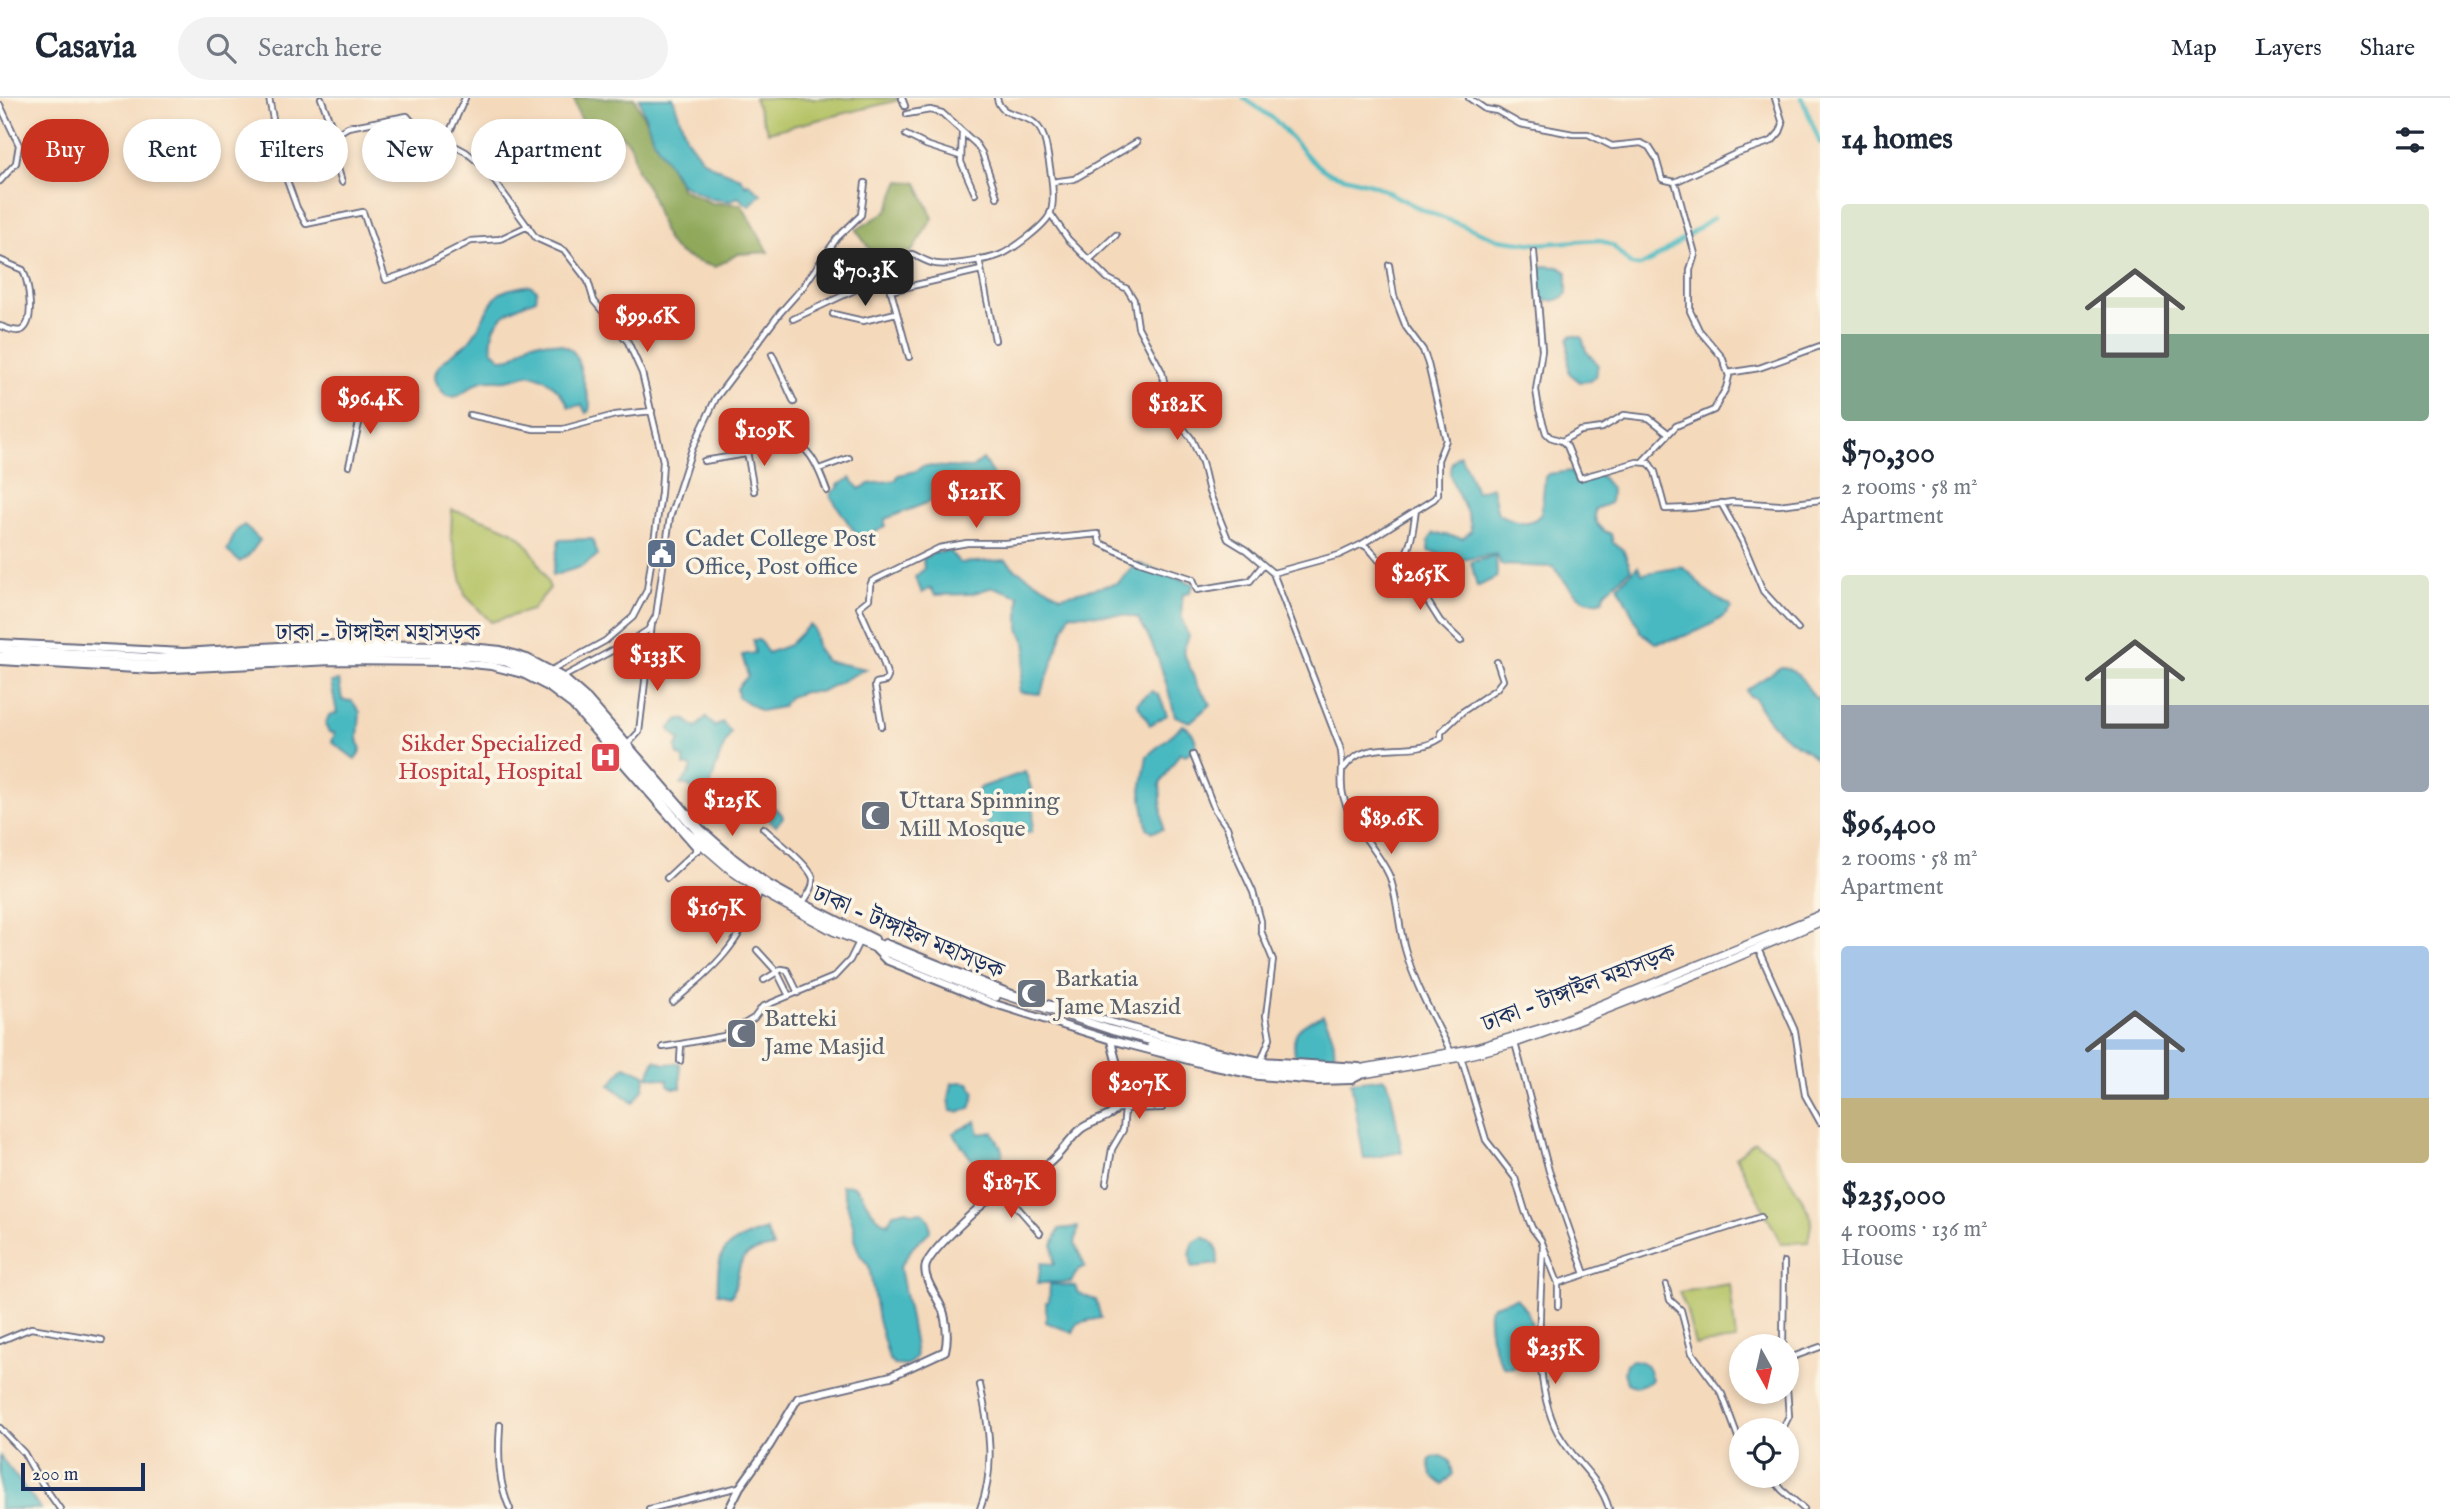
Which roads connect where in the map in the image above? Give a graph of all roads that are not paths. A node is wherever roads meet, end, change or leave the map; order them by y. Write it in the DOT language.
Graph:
graph roads {
  1 [pos="269,98"];
  2 [pos="321,98"];
  3 [pos="465,98"];
  4 [pos="902,98"];
  5 [pos="997,98"];
  6 [pos="1469,98"];
  7 [pos="1775,98"];
  8 [pos="0,105"];
  9 [pos="905,106"];
  10 [pos="907,114"];
  11 [pos="273,119"];
  12 [pos="328,119"];
  13 [pos="389,119"];
  14 [pos="408,119"];
  15 [pos="455,119"];
  16 [pos="962,132"];
  17 [pos="906,135"];
  18 [pos="1137,142"];
  19 [pos="457,146"];
  20 [pos="960,156"];
  21 [pos="0,181"];
  22 [pos="288,182"];
  23 [pos="1052,182"];
  24 [pos="1675,182"];
  25 [pos="865,183"];
  26 [pos="975,194"];
  27 [pos="997,197"];
  28 [pos="1050,213"];
  29 [pos="528,226"];
  30 [pos="1116,235"];
  31 [pos="1534,252"];
  32 [pos="979,259"];
  33 [pos="0,260"];
  34 [pos="1088,260"];
  35 [pos="1389,265"];
  36 [pos="981,270"];
  37 [pos="886,273"];
  38 [pos="891,290"];
  39 [pos="896,313"];
  40 [pos="833,314"];
  41 [pos="793,319"];
  42 [pos="0,326"];
  43 [pos="995,340"];
  44 [pos="1820,346"];
  45 [pos="772,354"];
  46 [pos="909,357"];
  47 [pos="1728,373"];
  48 [pos="367,389"];
  49 [pos="794,402"];
  50 [pos="652,411"];
  51 [pos="470,415"];
  52 [pos="1668,433"];
  53 [pos="1562,441"];
  54 [pos="747,451"];
  55 [pos="849,458"];
  56 [pos="704,461"];
  57 [pos="1643,462"];
  58 [pos="349,466"];
  59 [pos="819,469"];
  60 [pos="754,491"];
  61 [pos="827,491"];
  62 [pos="1820,500"];
  63 [pos="1721,503"];
  64 [pos="1416,510"];
  65 [pos="1362,544"];
  66 [pos="1396,565"];
  67 [pos="1262,566"];
  68 [pos="1273,573"];
  69 [pos="652,622"];
  70 [pos="1798,629"];
  71 [pos="1461,641"];
  72 [pos="0,643"];
  73 [pos="281,648"];
  74 [pos="0,649"];
  75 [pos="0,658"];
  76 [pos="1497,662"];
  77 [pos="552,670"];
  78 [pos="563,677"];
  79 [pos="883,726"];
  80 [pos="626,747"];
  81 [pos="1194,755"];
  82 [pos="1343,769"];
  83 [pos="763,828"];
  84 [pos="700,847"];
  85 [pos="667,878"];
  86 [pos="760,891"];
  87 [pos="801,905"];
  88 [pos="1820,915"];
  89 [pos="1820,922"];
  90 [pos="859,942"];
  91 [pos="881,946"];
  92 [pos="1757,948"];
  93 [pos="757,950"];
  94 [pos="777,972"];
  95 [pos="1680,977"];
  96 [pos="764,981"];
  97 [pos="798,993"];
  98 [pos="789,996"];
  99 [pos="673,1002"];
  100 [pos="1111,1040"];
  101 [pos="1515,1043"];
  102 [pos="681,1044"];
  103 [pos="663,1047"];
  104 [pos="1452,1053"];
  105 [pos="1461,1057"];
  106 [pos="680,1061"];
  107 [pos="1261,1061"];
  108 [pos="1364,1071"];
  109 [pos="1162,1108"];
  110 [pos="1121,1109"];
  111 [pos="1820,1122"];
  112 [pos="1106,1183"];
  113 [pos="1002,1190"];
  114 [pos="1761,1217"];
  115 [pos="1040,1233"];
  116 [pos="1543,1245"];
  117 [pos="1784,1262"];
  118 [pos="1585,1274"];
  119 [pos="1558,1283"];
  120 [pos="1666,1285"];
  121 [pos="1558,1306"];
  122 [pos="1783,1334"];
  123 [pos="102,1340"];
  124 [pos="0,1342"];
  125 [pos="1820,1347"];
  126 [pos="1799,1355"];
  127 [pos="980,1385"];
  128 [pos="1731,1418"];
  129 [pos="500,1426"];
  130 [pos="0,1428"];
  131 [pos="740,1487"];
  132 [pos="1780,1488"];
  133 [pos="60,1509"];
  134 [pos="510,1509"];
  135 [pos="649,1509"];
  136 [pos="729,1509"];
  137 [pos="980,1509"];
  138 [pos="1609,1509"];
  139 [pos="1804,1509"];
  1 -- 11 [label="street"];
  2 -- 12 [label="street"];
  3 -- 15 [label="street"];
  4 -- 9 [label="street"];
  5 -- 23 [label="street"];
  6 -- 24 [label="street"];
  7 -- 24 [label="street"];
  8 -- 21 [label="street"];
  10 -- 16 [label="street"];
  13 -- 14 [label="street"];
  16 -- 20 [label="street"];
  16 -- 27 [label="street"];
  17 -- 20 [label="street"];
  18 -- 23 [label="street"];
  19 -- 29 [label="street"];
  20 -- 26 [label="street"];
  22 -- 29 [label="street"];
  23 -- 28 [label="street"];
  24 -- 47 [label="street"];
  25 -- 69 [label="street"];
  28 -- 32 [label="street"];
  28 -- 34 [label="street"];
  29 -- 50 [label="street"];
  30 -- 34 [label="street"];
  31 -- 53 [label="street"];
  32 -- 36 [label="street"];
  32 -- 37 [label="street"];
  33 -- 42 [label="street"];
  34 -- 67 [label="street"];
  35 -- 64 [label="street"];
  36 -- 38 [label="street"];
  36 -- 43 [label="street"];
  37 -- 38 [label="street"];
  37 -- 41 [label="street"];
  38 -- 39 [label="street"];
  39 -- 40 [label="street"];
  39 -- 46 [label="street"];
  44 -- 47 [label="street"];
  45 -- 49 [label="street"];
  47 -- 52 [label="street"];
  48 -- 58 [label="street"];
  50 -- 51 [label="street"];
  50 -- 77 [label="street"];
  52 -- 53 [label="street"];
  52 -- 57 [label="street"];
  53 -- 57 [label="street"];
  54 -- 56 [label="street"];
  54 -- 59 [label="street"];
  54 -- 60 [label="street"];
  55 -- 59 [label="street"];
  57 -- 63 [label="street"];
  59 -- 61 [label="street"];
  62 -- 63 [label="street"];
  63 -- 70 [label="street"];
  64 -- 65 [label="street"];
  64 -- 66 [label="street"];
  65 -- 66 [label="street"];
  65 -- 68 [label="street"];
  66 -- 71 [label="street"];
  67 -- 68 [label="street"];
  67 -- 79 [label="street"];
  68 -- 82 [label="street"];
  69 -- 78 [label="street"];
  69 -- 80 [label="street"];
  72 -- 73 [label="main road"];
  73 -- 74 [label="highway, ঢাকা - টাঙ্গাইল মহাসড়ক"];
  73 -- 77 [label="main road"];
  73 -- 80 [label="highway, ঢাকা - টাঙ্গাইল মহাসড়ক"];
  75 -- 84 [label="highway, ঢাকা - টাঙ্গাইল মহাসড়ক"];
  76 -- 82 [label="street"];
  77 -- 78 [label="main road"];
  78 -- 80 [label="main road"];
  80 -- 87 [label="highway, ঢাকা - টাঙ্গাইল মহাসড়ক"];
  81 -- 107 [label="street"];
  82 -- 104 [label="street"];
  83 -- 87 [label="street"];
  84 -- 85 [label="street"];
  84 -- 86 [label="highway, ঢাকা - টাঙ্গাইল মহাসড়ক"];
  86 -- 90 [label="highway, ঢাকা - টাঙ্গাইল মহাসড়ক"];
  86 -- 99 [label="street"];
  87 -- 91 [label="highway, ঢাকা - টাঙ্গাইল মহাসড়ক"];
  88 -- 95 [label="highway, ঢাকা - টাঙ্গাইল মহাসড়ক"];
  89 -- 92 [label="highway, ঢাকা - টাঙ্গাইল মহাসড়ক"];
  90 -- 91 [label="highway, ঢাকা - টাঙ্গাইল মহাসড়ক"];
  90 -- 97 [label="street"];
  91 -- 100 [label="main road"];
  91 -- 107 [label="main road"];
  91 -- 108 [label="highway, ঢাকা - টাঙ্গাইল মহাসড়ক"];
  92 -- 95 [label="highway, ঢাকা - টাঙ্গাইল মহাসড়ক"];
  92 -- 111 [label="street"];
  93 -- 94 [label="street"];
  94 -- 96 [label="street"];
  94 -- 97 [label="street"];
  94 -- 98 [label="street"];
  95 -- 101 [label="highway, ঢাকা - টাঙ্গাইল মহাসড়ক"];
  95 -- 104 [label="highway, ঢাকা - টাঙ্গাইল মহাসড়ক"];
  97 -- 98 [label="street"];
  98 -- 102 [label="street"];
  100 -- 108 [label="main road"];
  100 -- 110 [label="main road"];
  101 -- 105 [label="highway, ঢাকা - টাঙ্গাইল মহাসড়ক"];
  101 -- 118 [label="street"];
  102 -- 103 [label="street"];
  102 -- 106 [label="street"];
  104 -- 108 [label="highway, ঢাকা - টাঙ্গাইল মহাসড়ক"];
  105 -- 108 [label="highway, ঢাকা - টাঙ্গাইল মহাসড়ক"];
  105 -- 116 [label="street"];
  107 -- 108 [label="main road"];
  109 -- 110 [label="street"];
  110 -- 112 [label="street"];
  110 -- 113 [label="main road"];
  113 -- 115 [label="street"];
  113 -- 131 [label="main road"];
  114 -- 118 [label="street"];
  116 -- 119 [label="street"];
  116 -- 138 [label="street"];
  117 -- 122 [label="street"];
  118 -- 119 [label="street"];
  119 -- 121 [label="street"];
  120 -- 128 [label="street"];
  123 -- 124 [label="street"];
  125 -- 126 [label="street"];
  127 -- 137 [label="street"];
  129 -- 134 [label="street"];
  130 -- 133 [label="street"];
  131 -- 135 [label="street"];
  131 -- 136 [label="main road"];
  132 -- 139 [label="street"];
}
